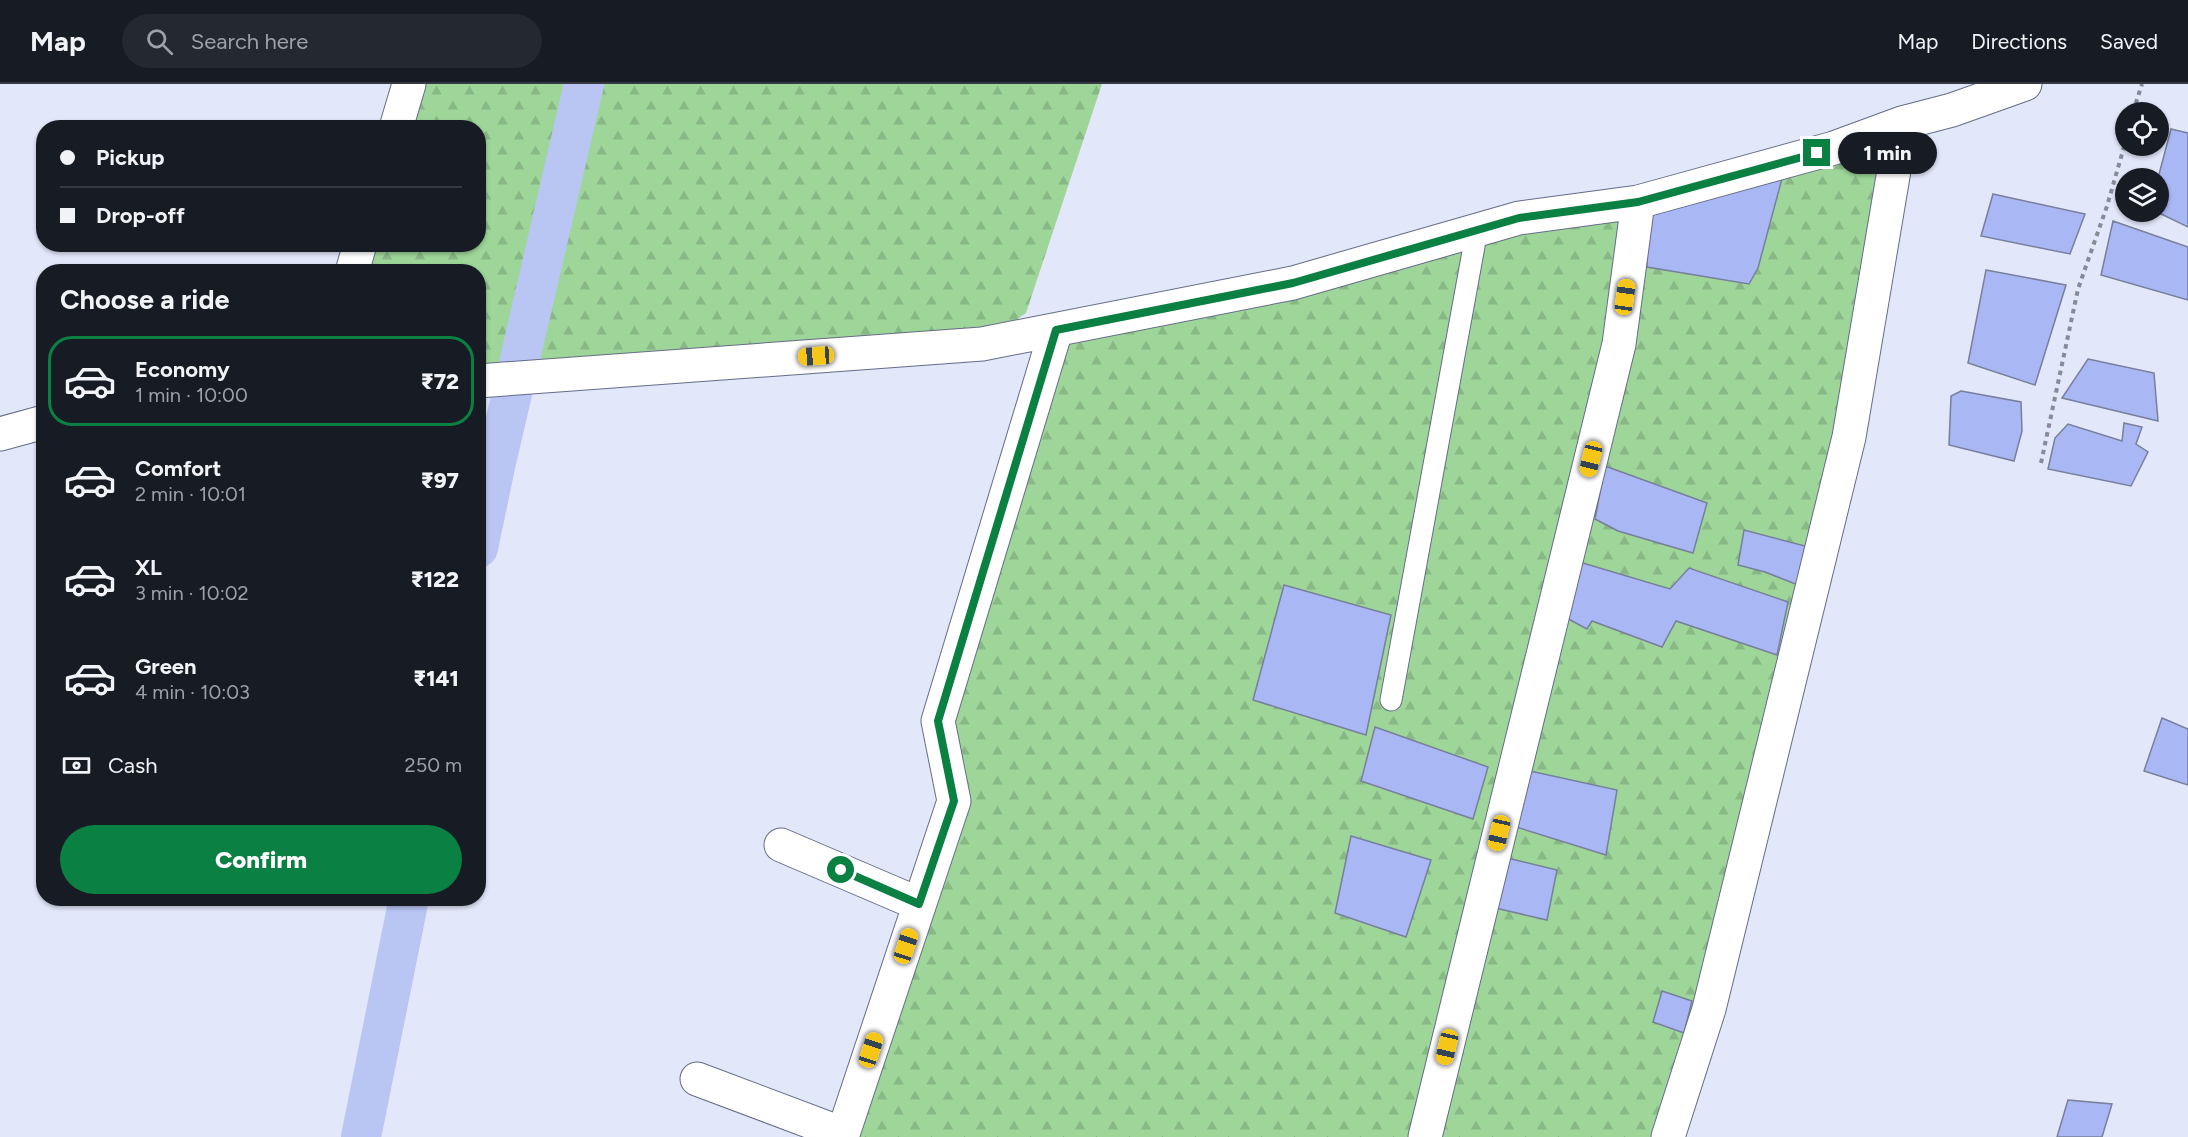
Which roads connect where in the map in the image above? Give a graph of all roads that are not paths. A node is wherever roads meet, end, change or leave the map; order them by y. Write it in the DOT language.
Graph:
graph roads {
  1 [pos="409,84"];
  2 [pos="2025,84"];
  3 [pos="398,120"];
  4 [pos="1902,123"];
  5 [pos="1638,202"];
  6 [pos="1477,230"];
  7 [pos="1056,330"];
  8 [pos="486,380"];
  9 [pos="36,424"];
  10 [pos="0,434"];
  11 [pos="1391,700"];
  12 [pos="782,845"];
  13 [pos="919,904"];
  14 [pos="698,1079"];
  15 [pos="843,1135"];
  16 [pos="1425,1137"];
  17 [pos="1668,1137"];
  1 -- 3 [label="street"];
  2 -- 4 [label="street"];
  4 -- 5 [label="street"];
  4 -- 17 [label="street"];
  5 -- 6 [label="street"];
  5 -- 16 [label="street"];
  6 -- 7 [label="street"];
  6 -- 11 [label="lane"];
  7 -- 8 [label="street"];
  7 -- 13 [label="street"];
  9 -- 10 [label="street"];
  12 -- 13 [label="street"];
  13 -- 15 [label="street"];
  14 -- 15 [label="street"];
}
